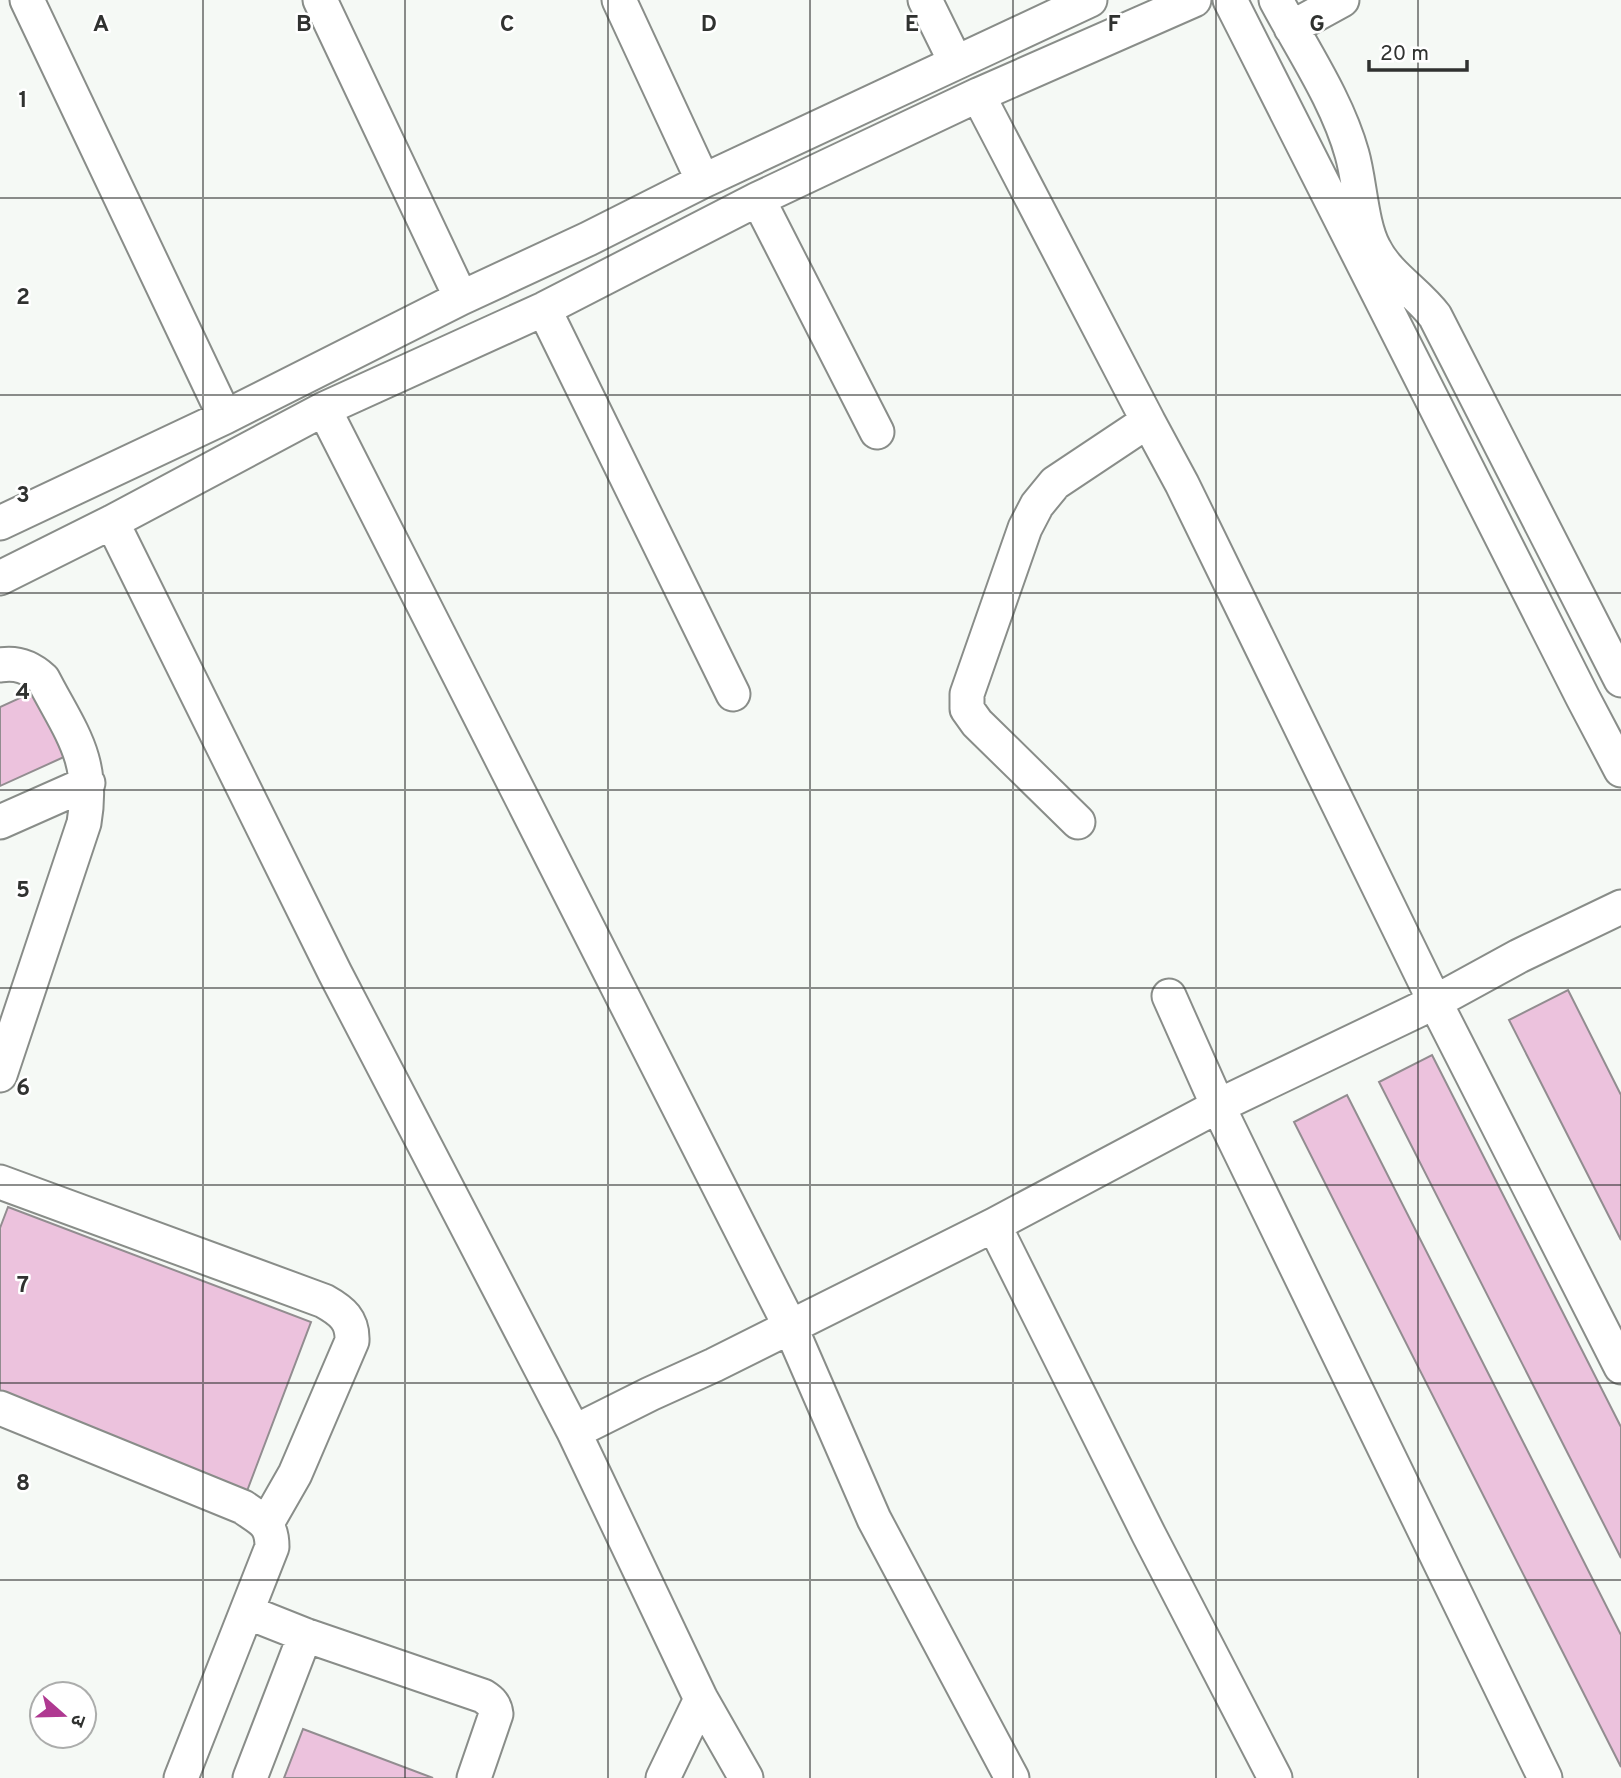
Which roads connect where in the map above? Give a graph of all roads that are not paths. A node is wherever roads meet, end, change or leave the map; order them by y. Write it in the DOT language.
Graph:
graph roads {
  1 [pos="27,0"];
  2 [pos="320,0"];
  3 [pos="620,0"];
  4 [pos="925,0"];
  5 [pos="1090,0"];
  6 [pos="1195,0"];
  7 [pos="1230,0"];
  8 [pos="1342,0"];
  9 [pos="1283,14"];
  10 [pos="955,61"];
  11 [pos="978,95"];
  12 [pos="703,181"];
  13 [pos="758,199"];
  14 [pos="588,239"];
  15 [pos="1374,265"];
  16 [pos="607,276"];
  17 [pos="460,298"];
  18 [pos="544,309"];
  19 [pos="324,409"];
  20 [pos="225,417"];
  21 [pos="1147,421"];
  22 [pos="877,432"];
  23 [pos="112,522"];
  24 [pos="0,523"];
  25 [pos="0,578"];
  26 [pos="0,665"];
  27 [pos="1619,676"];
  28 [pos="733,694"];
  29 [pos="1583,698"];
  30 [pos="1621,770"];
  31 [pos="88,783"];
  32 [pos="0,822"];
  33 [pos="1078,822"];
  34 [pos="1621,907"];
  35 [pos="1169,996"];
  36 [pos="1435,1002"];
  37 [pos="0,1075"];
  38 [pos="1218,1106"];
  39 [pos="0,1182"];
  40 [pos="994,1225"];
  41 [pos="790,1326"];
  42 [pos="1621,1367"];
  43 [pos="0,1408"];
  44 [pos="574,1432"];
  45 [pos="267,1523"];
  46 [pos="247,1612"];
  47 [pos="305,1634"];
  48 [pos="701,1699"];
  49 [pos="181,1778"];
  50 [pos="250,1778"];
  51 [pos="474,1778"];
  52 [pos="663,1778"];
  53 [pos="746,1778"];
  54 [pos="1012,1778"];
  55 [pos="1275,1778"];
  56 [pos="1545,1778"];
  1 -- 20 [label="street"];
  2 -- 17 [label="street"];
  3 -- 12 [label="street"];
  4 -- 10 [label="street"];
  5 -- 10 [label="street"];
  6 -- 11 [label="street"];
  7 -- 15 [label="street"];
  8 -- 9 [label="street"];
  9 -- 15 [label="street"];
  10 -- 12 [label="street"];
  11 -- 13 [label="street"];
  11 -- 21 [label="street"];
  12 -- 14 [label="street"];
  13 -- 16 [label="street"];
  13 -- 22 [label="street"];
  14 -- 16 [label="street"];
  14 -- 17 [label="street"];
  15 -- 27 [label="street"];
  15 -- 29 [label="street"];
  16 -- 18 [label="street"];
  17 -- 20 [label="street"];
  18 -- 19 [label="street"];
  18 -- 28 [label="street"];
  19 -- 23 [label="street"];
  19 -- 41 [label="street"];
  20 -- 24 [label="street"];
  21 -- 33 [label="street"];
  21 -- 36 [label="street"];
  23 -- 25 [label="street"];
  23 -- 44 [label="street"];
  26 -- 31 [label="street"];
  27 -- 29 [label="street"];
  29 -- 30 [label="street"];
  31 -- 32 [label="street"];
  31 -- 37 [label="street"];
  34 -- 36 [label="street"];
  35 -- 38 [label="street"];
  36 -- 38 [label="street"];
  36 -- 42 [label="street"];
  38 -- 40 [label="street"];
  38 -- 56 [label="street"];
  39 -- 45 [label="street"];
  40 -- 41 [label="street"];
  40 -- 55 [label="street"];
  41 -- 44 [label="street"];
  41 -- 54 [label="street"];
  43 -- 45 [label="street"];
  44 -- 48 [label="street"];
  45 -- 46 [label="street"];
  46 -- 47 [label="street"];
  46 -- 49 [label="street"];
  47 -- 50 [label="street"];
  47 -- 51 [label="street"];
  48 -- 52 [label="street"];
  48 -- 53 [label="street"];
}
